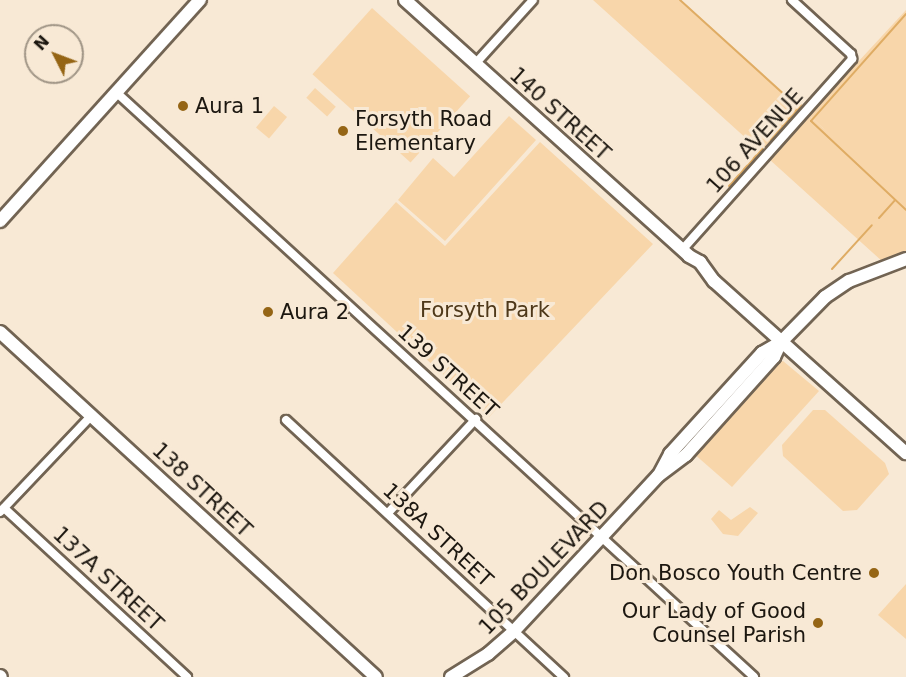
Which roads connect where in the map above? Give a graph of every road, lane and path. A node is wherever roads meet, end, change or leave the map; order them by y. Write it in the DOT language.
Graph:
graph roads {
  1 [pos="405,0"];
  2 [pos="532,0"];
  3 [pos="792,0"];
  4 [pos="197,1"];
  5 [pos="475,64"];
  6 [pos="117,93"];
  7 [pos="0,220"];
  8 [pos="685,253"];
  9 [pos="906,259"];
  10 [pos="0,332"];
  11 [pos="781,342"];
  12 [pos="92,415"];
  13 [pos="476,419"];
  14 [pos="286,420"];
  15 [pos="906,453"];
  16 [pos="2,510"];
  17 [pos="388,513"];
  18 [pos="601,537"];
  19 [pos="514,631"];
  20 [pos="187,677"];
  21 [pos="376,677"];
  22 [pos="451,677"];
  23 [pos="564,677"];
  24 [pos="754,677"];
  1 -- 5 [label="street, 140 STREET"];
  2 -- 5 [label="street"];
  3 -- 8 [label="street, 106 AVENUE"];
  4 -- 6 [label="street"];
  5 -- 8 [label="street, 140 STREET"];
  6 -- 7 [label="street"];
  6 -- 13 [label="street, 139 STREET"];
  8 -- 11 [label="street, 140 STREET"];
  9 -- 11 [label="street, 105 BOULEVARD"];
  10 -- 12 [label="street, 138 STREET"];
  11 -- 15 [label="street, 140 STREET"];
  11 -- 18 [label="street, 105 BOULEVARD"];
  12 -- 16 [label="street"];
  12 -- 21 [label="street, 138 STREET"];
  13 -- 17 [label="street"];
  13 -- 18 [label="street, 139 STREET"];
  14 -- 17 [label="street, 138A STREET"];
  16 -- 20 [label="street, 137A STREET"];
  17 -- 19 [label="street, 138A STREET"];
  18 -- 19 [label="street, 105 BOULEVARD"];
  18 -- 24 [label="street, 139 STREET"];
  19 -- 22 [label="street, 105 BOULEVARD"];
  19 -- 23 [label="street, 138A STREET"];
}
